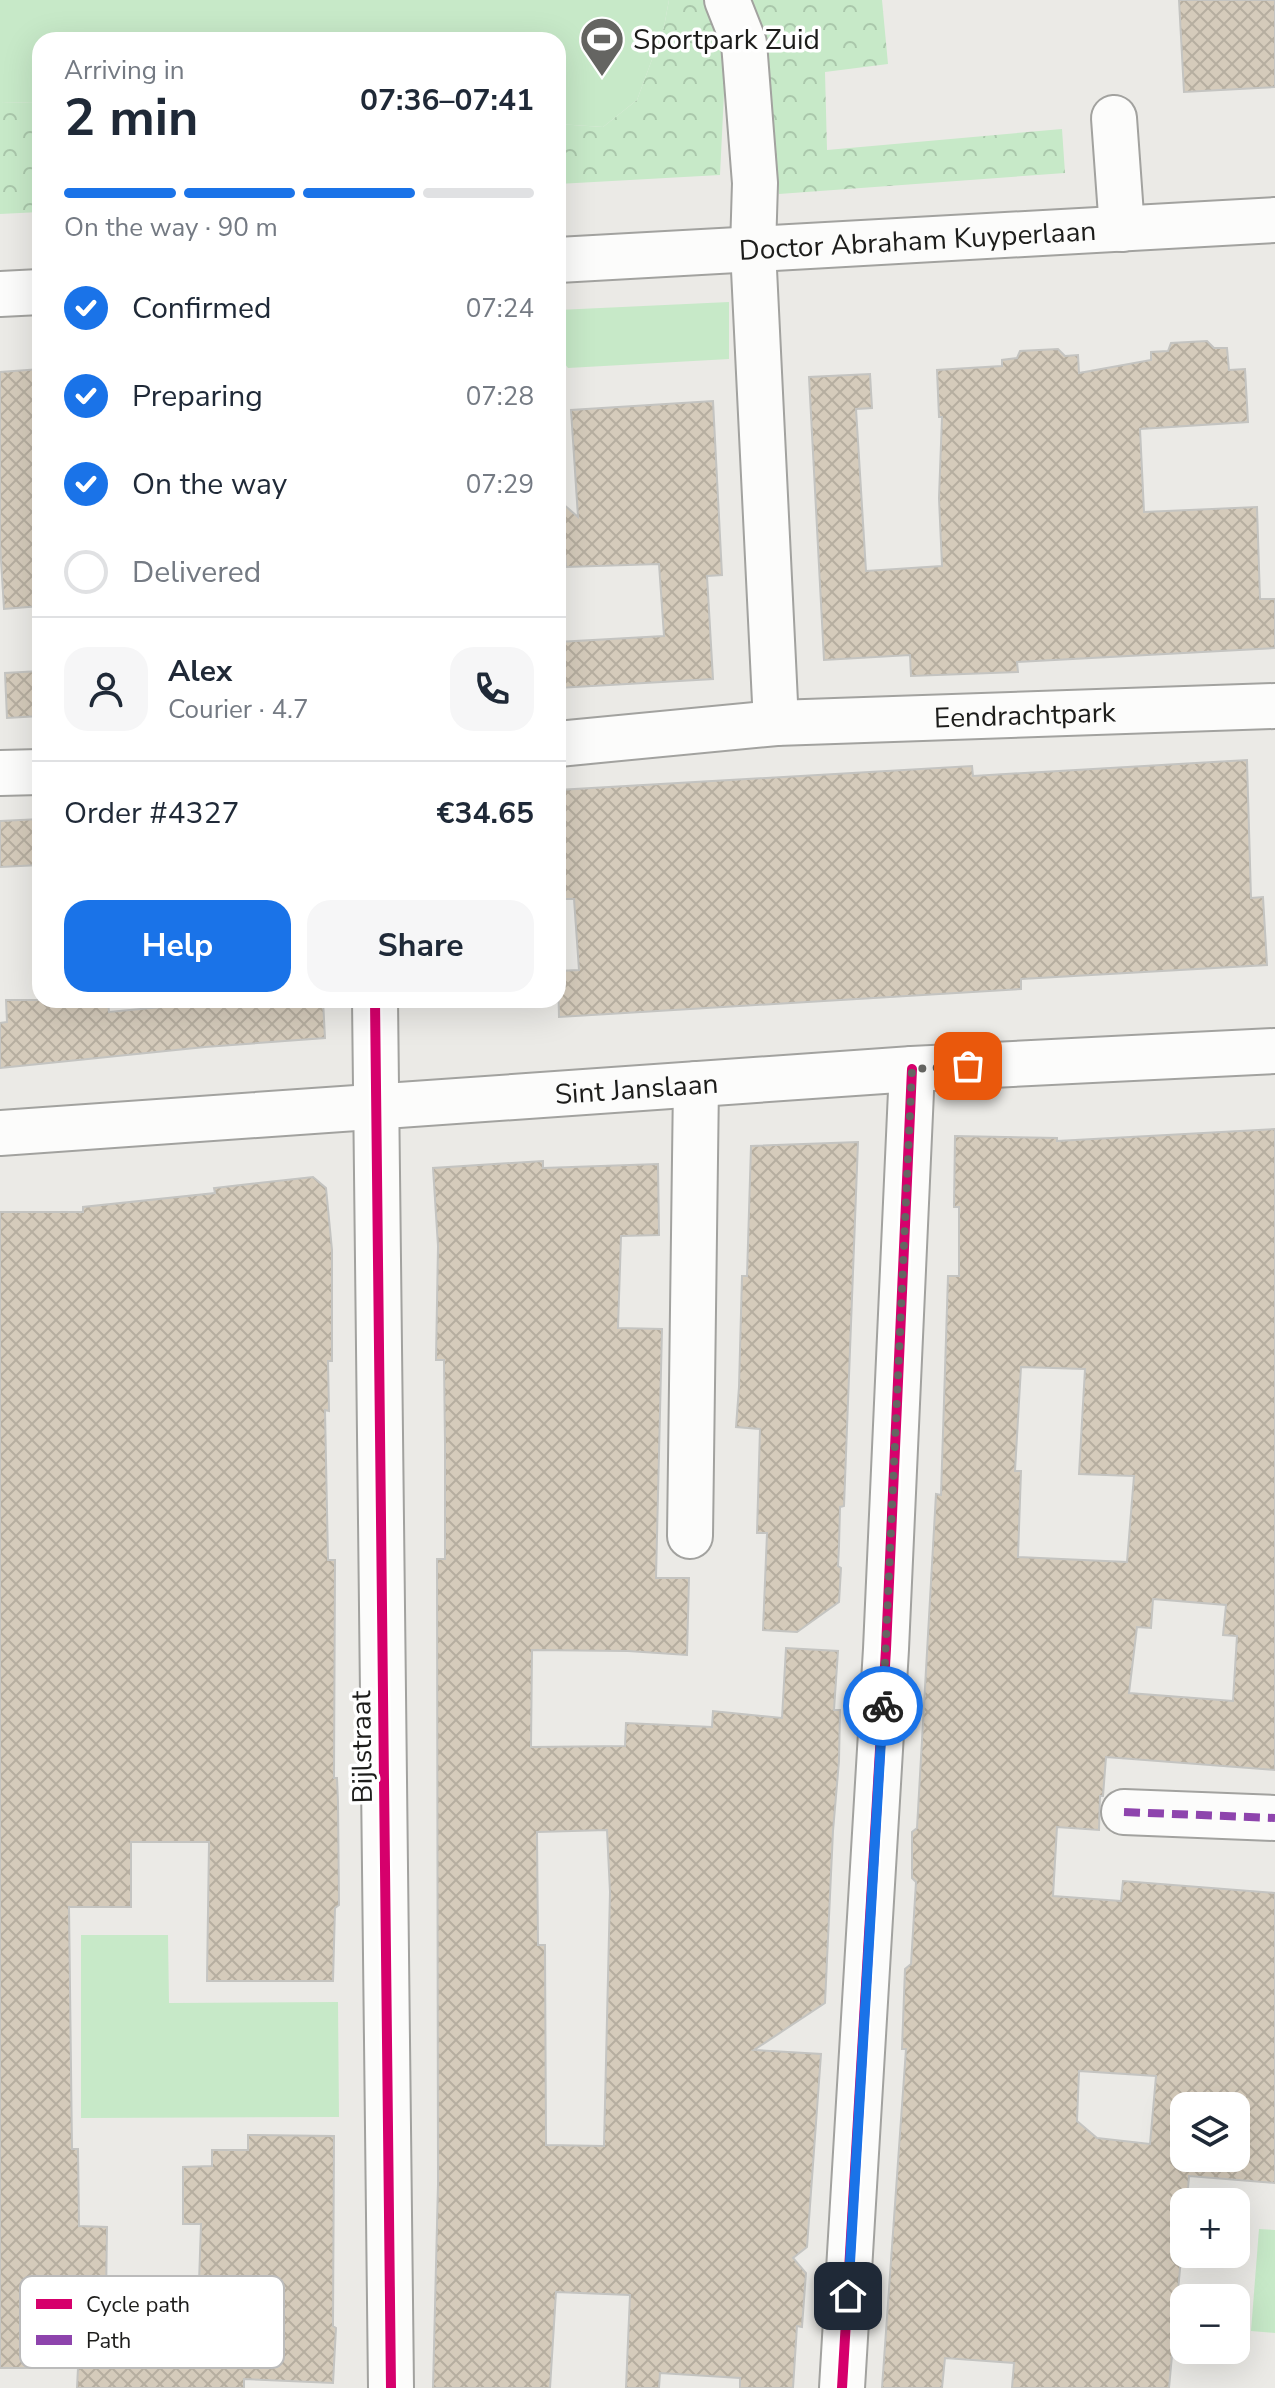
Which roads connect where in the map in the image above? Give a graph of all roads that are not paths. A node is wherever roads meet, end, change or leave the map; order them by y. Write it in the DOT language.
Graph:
graph roads {
  1 [pos="727,0"];
  2 [pos="1114,118"];
  3 [pos="1275,220"];
  4 [pos="1122,229"];
  5 [pos="753,249"];
  6 [pos="566,260"];
  7 [pos="32,292"];
  8 [pos="0,294"];
  9 [pos="1275,706"];
  10 [pos="776,723"];
  11 [pos="566,743"];
  12 [pos="32,772"];
  13 [pos="0,773"];
  14 [pos="375,1008"];
  15 [pos="1275,1051"];
  16 [pos="912,1069"];
  17 [pos="696,1084"];
  18 [pos="378,1105"];
  19 [pos="0,1133"];
  20 [pos="690,1536"];
  21 [pos="1124,1812"];
  22 [pos="1275,1818"];
  23 [pos="391,2388"];
  24 [pos="842,2388"];
  1 -- 5 [label="street"];
  2 -- 4 [label="street"];
  3 -- 4 [label="street, Doctor Abraham Kuyperlaan"];
  4 -- 5 [label="street, Doctor Abraham Kuyperlaan"];
  5 -- 6 [label="street, Doctor Abraham Kuyperlaan"];
  5 -- 10 [label="street"];
  7 -- 8 [label="street"];
  9 -- 10 [label="street, Eendrachtpark"];
  10 -- 11 [label="street, Eendrachtpark"];
  12 -- 13 [label="street"];
  14 -- 18 [label="street"];
  15 -- 16 [label="street, Sint Janslaan"];
  16 -- 17 [label="street, Sint Janslaan"];
  16 -- 24 [label="street"];
  17 -- 18 [label="street, Sint Janslaan"];
  17 -- 20 [label="street"];
  18 -- 19 [label="street, Sint Janslaan"];
  18 -- 23 [label="street, Bijlstraat"];
  21 -- 22 [label="street"];
}
